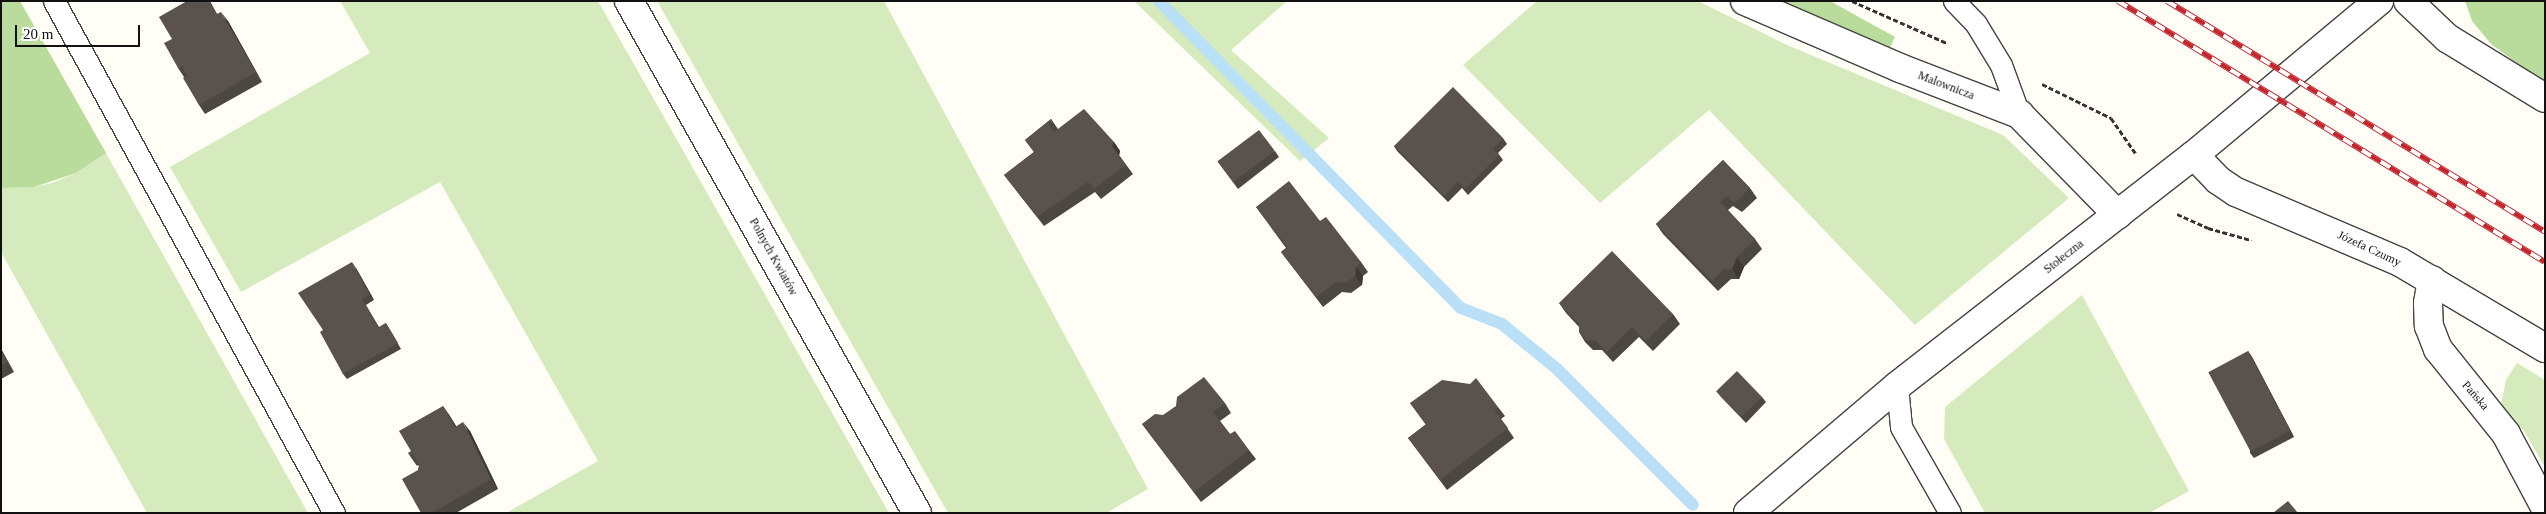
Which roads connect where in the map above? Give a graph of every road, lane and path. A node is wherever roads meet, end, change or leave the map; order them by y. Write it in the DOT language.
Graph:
graph roads {
  1 [pos="54,1"];
  2 [pos="629,1"];
  3 [pos="1745,1"];
  4 [pos="1954,1"];
  5 [pos="2379,1"];
  6 [pos="2408,1"];
  7 [pos="2545,98"];
  8 [pos="2019,114"];
  9 [pos="2194,155"];
  10 [pos="2118,215"];
  11 [pos="2432,280"];
  12 [pos="2545,348"];
  13 [pos="1896,386"];
  14 [pos="2545,507"];
  15 [pos="334,513"];
  16 [pos="917,513"];
  17 [pos="1748,513"];
  18 [pos="1950,513"];
  1 -- 15 [label="lane"];
  2 -- 16 [label="street, Polnych Kwiatów"];
  3 -- 8 [label="street, Malownicza"];
  4 -- 8 [label="lane"];
  5 -- 9 [label="street, Stołeczna"];
  6 -- 7 [label="street"];
  8 -- 10 [label="street, Malownicza"];
  9 -- 10 [label="street, Stołeczna"];
  9 -- 11 [label="street, Józefa Czumy"];
  10 -- 13 [label="street, Stołeczna"];
  11 -- 12 [label="street, Józefa Czumy"];
  11 -- 14 [label="street, Pańska"];
  13 -- 17 [label="street, Stołeczna"];
  13 -- 18 [label="lane"];
}
